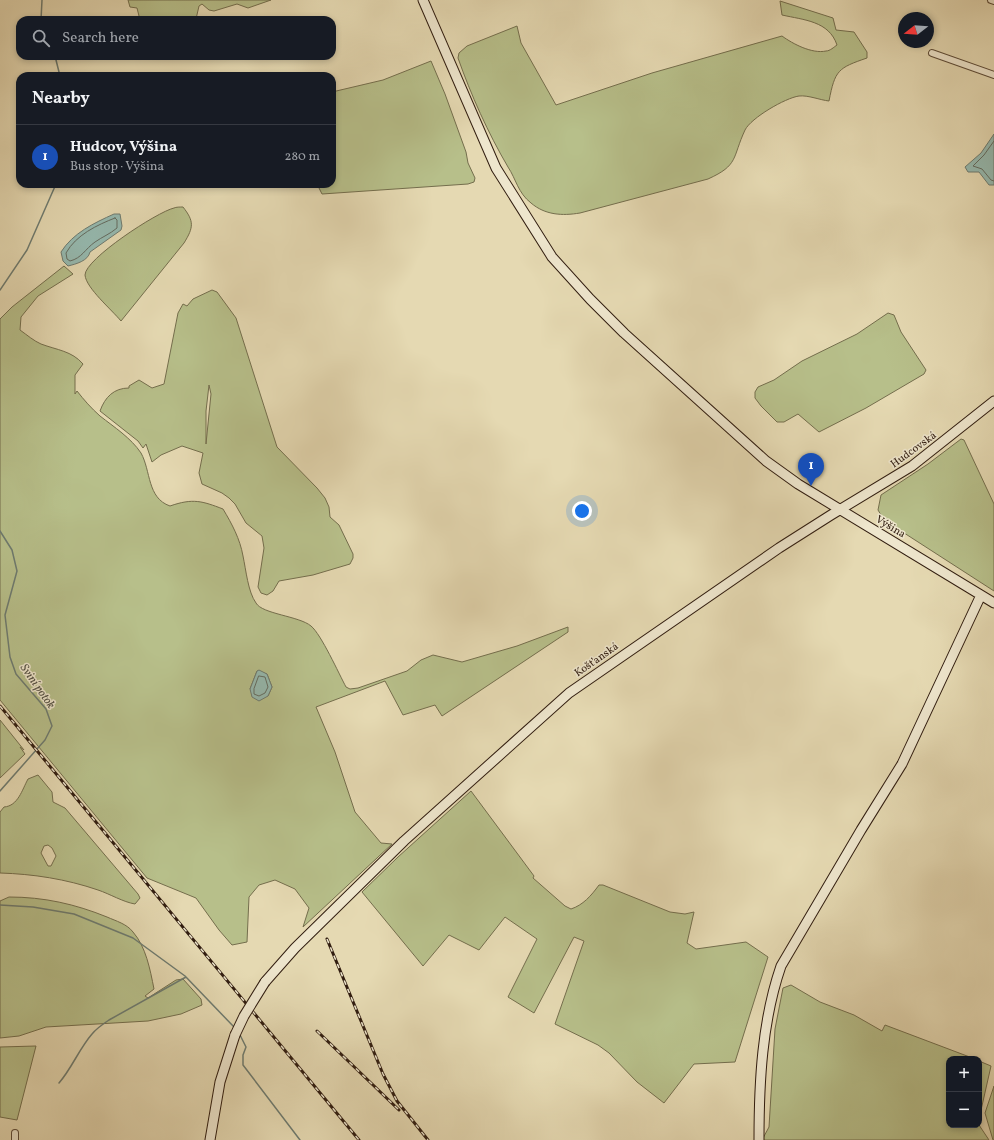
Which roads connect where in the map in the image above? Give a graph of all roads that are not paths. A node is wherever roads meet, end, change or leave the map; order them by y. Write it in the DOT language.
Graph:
graph roads {
  1 [pos="423,0"];
  2 [pos="990,0"];
  3 [pos="994,1"];
  4 [pos="932,54"];
  5 [pos="994,75"];
  6 [pos="994,401"];
  7 [pos="840,509"];
  8 [pos="981,595"];
  9 [pos="994,603"];
  10 [pos="16,1132"];
  11 [pos="15,1140"];
  12 [pos="210,1140"];
  13 [pos="760,1140"];
  1 -- 7 [label="street, Výšina"];
  2 -- 3 [label="street"];
  4 -- 5 [label="street"];
  6 -- 7 [label="street, Hudcovská"];
  7 -- 8 [label="street, Výšina"];
  7 -- 12 [label="street, Košťanská, bridge"];
  8 -- 9 [label="street, Výšina"];
  8 -- 13 [label="street"];
  10 -- 11 [label="street"];
}
